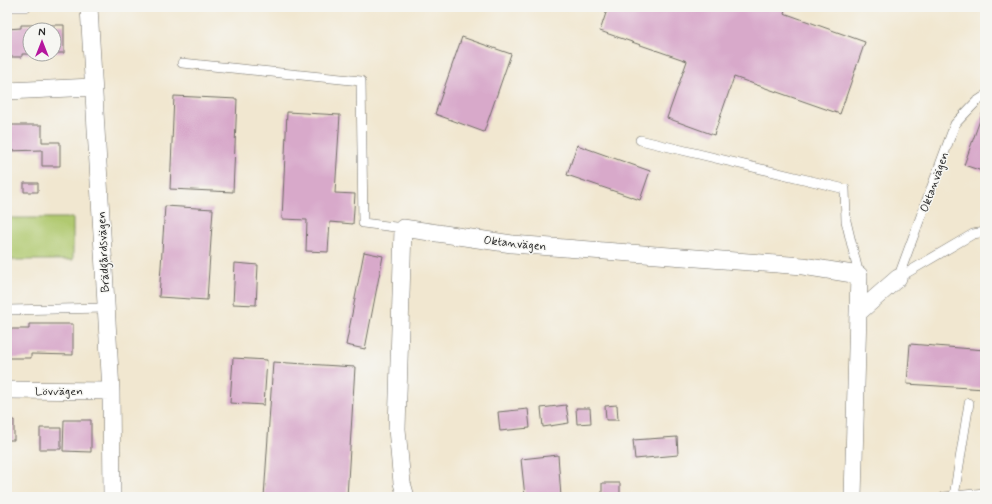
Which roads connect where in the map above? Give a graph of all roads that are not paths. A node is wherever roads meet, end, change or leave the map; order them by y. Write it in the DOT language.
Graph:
graph roads {
  1 [pos="7,7"];
  2 [pos="26,7"];
  3 [pos="89,7"];
  4 [pos="182,63"];
  5 [pos="93,87"];
  6 [pos="7,91"];
  7 [pos="985,96"];
  8 [pos="640,140"];
  9 [pos="403,228"];
  10 [pos="985,232"];
  11 [pos="859,275"];
  12 [pos="898,278"];
  13 [pos="106,308"];
  14 [pos="7,310"];
  15 [pos="858,313"];
  16 [pos="7,390"];
  17 [pos="111,391"];
  18 [pos="969,403"];
  19 [pos="985,494"];
  20 [pos="954,496"];
  21 [pos="112,497"];
  22 [pos="406,497"];
  23 [pos="853,497"];
  24 [pos="944,497"];
  1 -- 2 [label="lane"];
  3 -- 5 [label="street, Brädgårdsvägen"];
  4 -- 9 [label="lane"];
  5 -- 6 [label="street"];
  5 -- 13 [label="street, Brädgårdsvägen"];
  7 -- 12 [label="lane, Oktanvägen"];
  8 -- 11 [label="lane"];
  9 -- 11 [label="street, Oktanvägen"];
  9 -- 22 [label="street"];
  10 -- 12 [label="lane, Oktanvägen"];
  11 -- 15 [label="street"];
  12 -- 15 [label="street, Oktanvägen"];
  13 -- 14 [label="lane"];
  13 -- 17 [label="street, Brädgårdsvägen"];
  15 -- 23 [label="street"];
  16 -- 17 [label="street, Lövvägen"];
  17 -- 21 [label="street, Brädgårdsvägen"];
  18 -- 20 [label="lane"];
  19 -- 20 [label="lane"];
  20 -- 24 [label="lane"];
}
